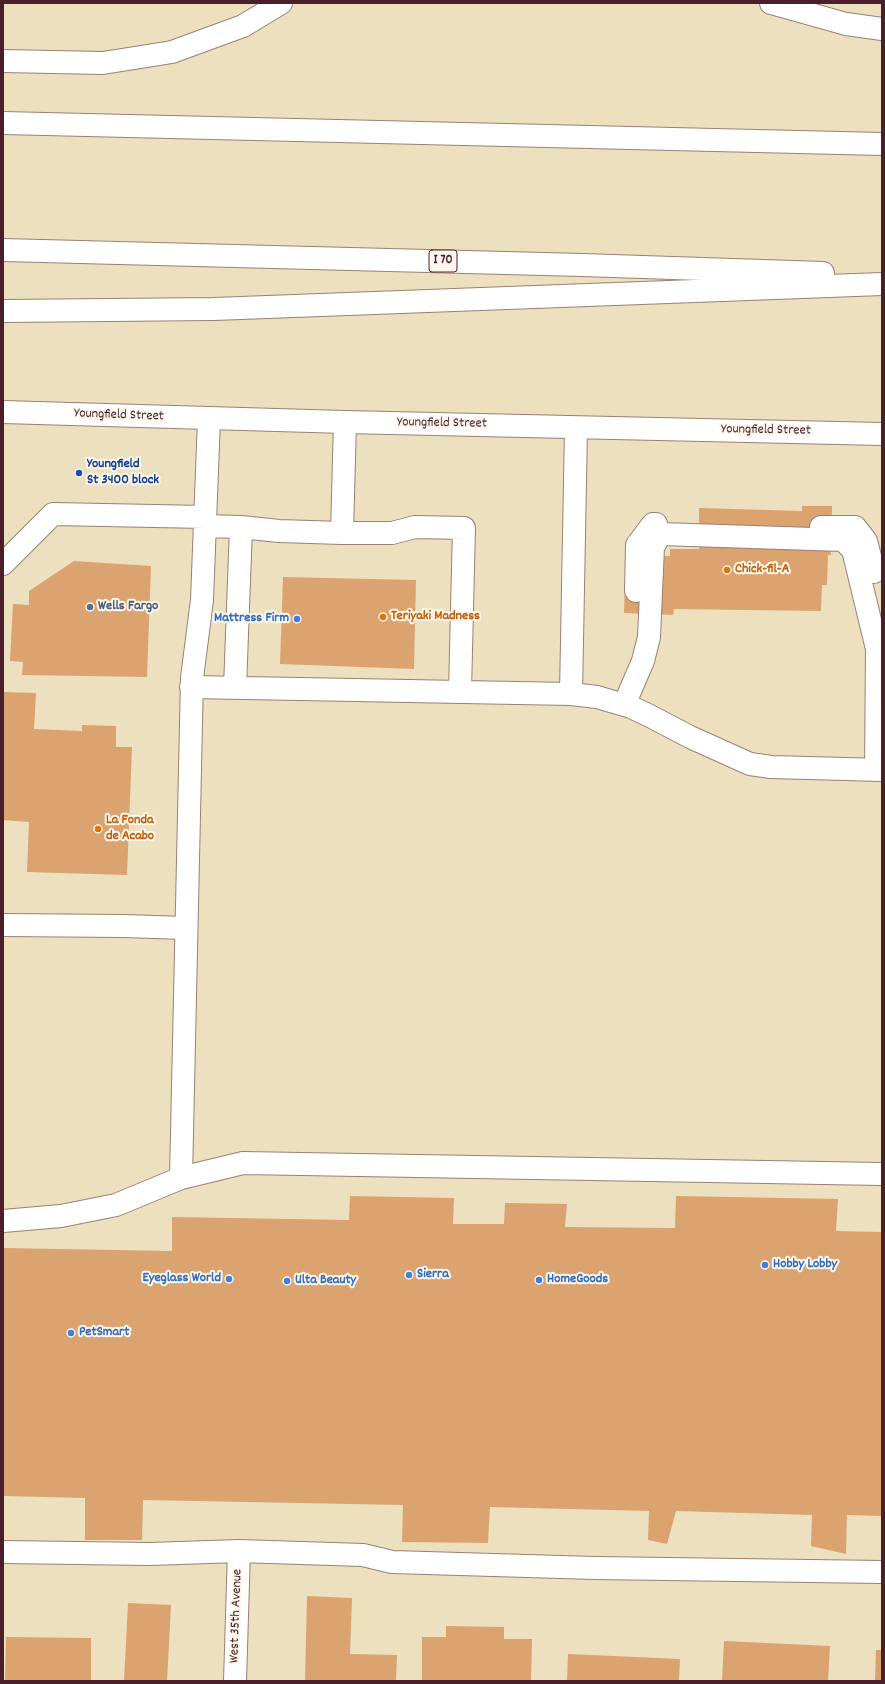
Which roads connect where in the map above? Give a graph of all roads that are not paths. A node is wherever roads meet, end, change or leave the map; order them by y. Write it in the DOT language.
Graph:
graph roads {
  1 [pos="281,3"];
  2 [pos="770,3"];
  3 [pos="882,29"];
  4 [pos="3,61"];
  5 [pos="3,123"];
  6 [pos="882,144"];
  7 [pos="3,250"];
  8 [pos="882,276"];
  9 [pos="882,284"];
  10 [pos="3,311"];
  11 [pos="3,412"];
  12 [pos="208,418"];
  13 [pos="344,422"];
  14 [pos="576,428"];
  15 [pos="882,434"];
  16 [pos="205,522"];
  17 [pos="241,527"];
  18 [pos="342,533"];
  19 [pos="3,564"];
  20 [pos="882,606"];
  21 [pos="643,661"];
  22 [pos="191,687"];
  23 [pos="235,688"];
  24 [pos="460,691"];
  25 [pos="571,694"];
  26 [pos="879,696"];
  27 [pos="624,705"];
  28 [pos="879,770"];
  29 [pos="3,925"];
  30 [pos="185,928"];
  31 [pos="882,1174"];
  32 [pos="181,1178"];
  33 [pos="3,1221"];
  34 [pos="239,1551"];
  35 [pos="3,1552"];
  36 [pos="882,1572"];
  37 [pos="235,1681"];
  1 -- 4 [label="main road"];
  2 -- 3 [label="main road"];
  5 -- 6 [label="main road"];
  7 -- 8 [label="main road, I 70"];
  9 -- 10 [label="main road"];
  11 -- 12 [label="main road, Youngfield Street"];
  12 -- 13 [label="main road, Youngfield Street"];
  12 -- 16 [label="main road"];
  13 -- 14 [label="main road, Youngfield Street"];
  13 -- 18 [label="main road"];
  14 -- 15 [label="main road, Youngfield Street"];
  14 -- 25 [label="main road"];
  16 -- 17 [label="main road"];
  16 -- 19 [label="main road"];
  16 -- 22 [label="main road"];
  17 -- 18 [label="main road"];
  17 -- 23 [label="main road"];
  18 -- 24 [label="main road"];
  20 -- 21 [label="main road"];
  21 -- 26 [label="main road"];
  21 -- 27 [label="main road"];
  22 -- 23 [label="main road"];
  22 -- 30 [label="main road"];
  23 -- 24 [label="main road"];
  24 -- 25 [label="main road"];
  25 -- 27 [label="main road"];
  26 -- 28 [label="main road"];
  27 -- 28 [label="main road"];
  29 -- 30 [label="main road"];
  30 -- 32 [label="main road"];
  31 -- 32 [label="main road"];
  32 -- 33 [label="main road"];
  34 -- 35 [label="main road"];
  34 -- 36 [label="main road"];
  34 -- 37 [label="main road, West 35th Avenue"];
}
